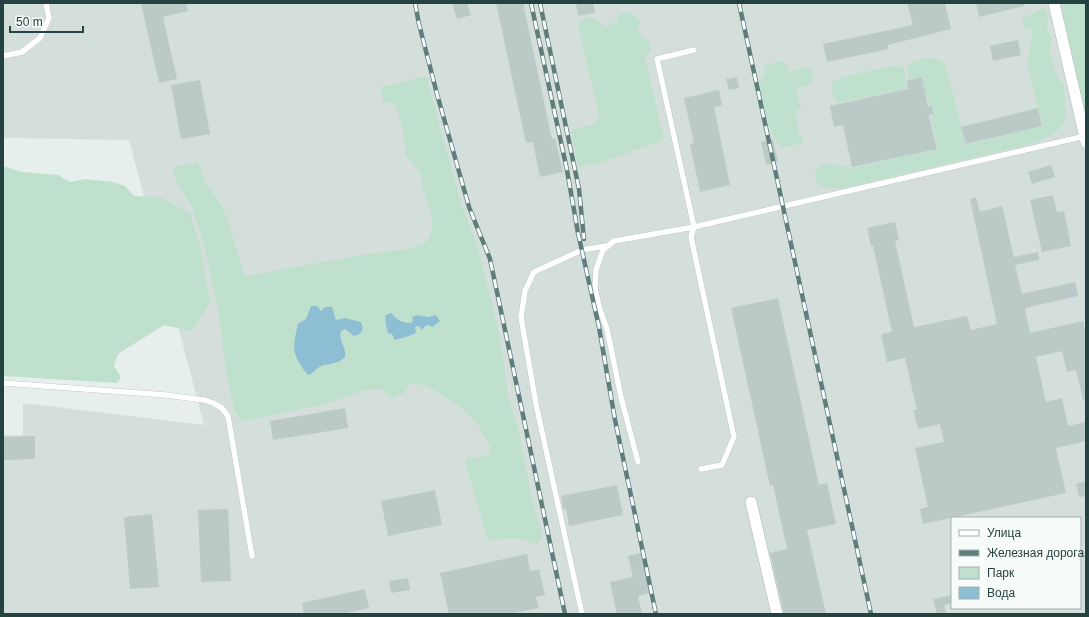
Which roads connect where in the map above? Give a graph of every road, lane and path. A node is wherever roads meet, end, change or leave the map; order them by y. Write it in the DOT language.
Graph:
graph roads {
  1 [pos="46,3"];
  2 [pos="1054,3"];
  3 [pos="694,50"];
  4 [pos="3,56"];
  5 [pos="1085,139"];
  6 [pos="694,227"];
  7 [pos="608,246"];
  8 [pos="3,383"];
  9 [pos="638,462"];
  10 [pos="701,469"];
  11 [pos="751,502"];
  12 [pos="252,556"];
  13 [pos="582,614"];
  14 [pos="777,614"];
  1 -- 4 [label="lane"];
  2 -- 5 [label="street"];
  3 -- 6 [label="lane"];
  5 -- 6 [label="lane"];
  6 -- 7 [label="lane"];
  6 -- 10 [label="lane"];
  7 -- 9 [label="lane"];
  7 -- 13 [label="lane"];
  8 -- 12 [label="lane"];
  11 -- 14 [label="street"];
}
